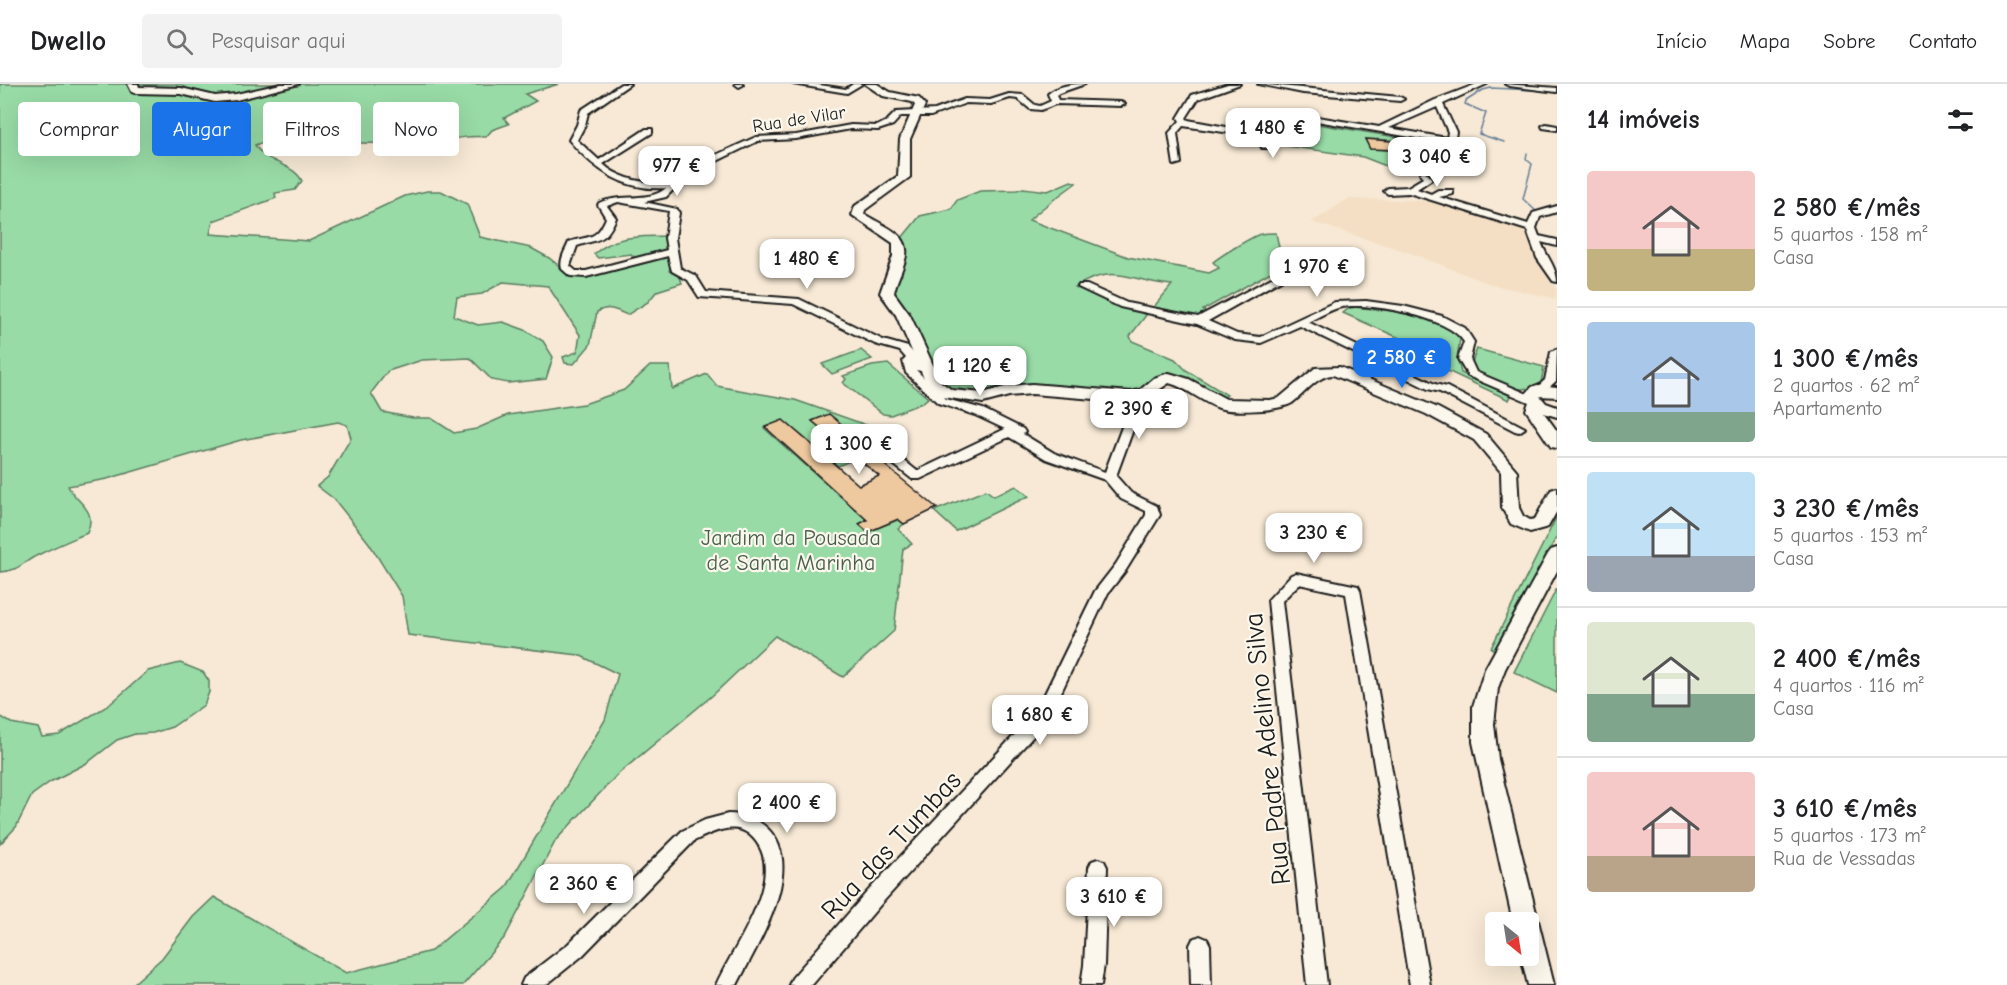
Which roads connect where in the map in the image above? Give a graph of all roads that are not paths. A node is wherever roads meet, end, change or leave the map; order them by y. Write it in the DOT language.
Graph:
graph roads {
  1 [pos="133,84"];
  2 [pos="294,84"];
  3 [pos="626,84"];
  4 [pos="797,84"];
  5 [pos="858,84"];
  6 [pos="870,84"];
  7 [pos="1081,84"];
  8 [pos="1236,84"];
  9 [pos="1262,84"];
  10 [pos="1483,84"];
  11 [pos="1509,84"];
  12 [pos="1292,86"];
  13 [pos="1535,86"];
  14 [pos="1557,90"];
  15 [pos="1401,99"];
  16 [pos="1055,102"];
  17 [pos="1438,102"];
  18 [pos="1121,104"];
  19 [pos="916,116"];
  20 [pos="1185,122"];
  21 [pos="1546,126"];
  22 [pos="1557,128"];
  23 [pos="1381,129"];
  24 [pos="648,131"];
  25 [pos="1450,141"];
  26 [pos="1471,154"];
  27 [pos="596,163"];
  28 [pos="1177,163"];
  29 [pos="1424,173"];
  30 [pos="679,182"];
  31 [pos="1410,190"];
  32 [pos="1388,191"];
  33 [pos="1450,192"];
  34 [pos="1433,198"];
  35 [pos="619,200"];
  36 [pos="1557,209"];
  37 [pos="1532,233"];
  38 [pos="1557,243"];
  39 [pos="672,252"];
  40 [pos="1277,278"];
  41 [pos="1556,278"];
  42 [pos="1083,287"];
  43 [pos="1200,321"];
  44 [pos="1300,322"];
  45 [pos="1557,352"];
  46 [pos="909,357"];
  47 [pos="926,369"];
  48 [pos="1557,392"];
  49 [pos="1536,396"];
  50 [pos="1132,397"];
  51 [pos="1557,412"];
  52 [pos="1541,419"];
  53 [pos="1519,428"];
  54 [pos="1557,443"];
  55 [pos="1030,444"];
  56 [pos="892,457"];
  57 [pos="1109,477"];
  58 [pos="1557,494"];
  59 [pos="1557,554"];
  60 [pos="1098,867"];
  61 [pos="1524,912"];
  62 [pos="1200,945"];
  63 [pos="1536,966"];
  64 [pos="531,985"];
  65 [pos="726,985"];
  66 [pos="799,985"];
  67 [pos="1091,985"];
  68 [pos="1201,985"];
  69 [pos="1317,985"];
  70 [pos="1420,985"];
  71 [pos="1541,985"];
  1 -- 2 [label="street"];
  3 -- 27 [label="street, Rua de Vilar"];
  4 -- 5 [label="street"];
  6 -- 19 [label="street"];
  7 -- 16 [label="street"];
  8 -- 20 [label="street"];
  9 -- 12 [label="street"];
  10 -- 17 [label="street"];
  11 -- 13 [label="street"];
  12 -- 15 [label="street"];
  13 -- 14 [label="street"];
  16 -- 18 [label="street, Rua de Vilar"];
  16 -- 19 [label="street, Rua de Vilar"];
  17 -- 23 [label="street"];
  17 -- 25 [label="street"];
  19 -- 30 [label="street, Rua de Vilar"];
  19 -- 47 [label="street"];
  20 -- 23 [label="street"];
  20 -- 28 [label="street"];
  21 -- 22 [label="street"];
  23 -- 25 [label="street"];
  24 -- 27 [label="street"];
  25 -- 26 [label="street"];
  27 -- 30 [label="street, Rua de Vilar"];
  29 -- 31 [label="street"];
  30 -- 35 [label="street"];
  31 -- 32 [label="street"];
  31 -- 34 [label="street"];
  33 -- 34 [label="street"];
  34 -- 37 [label="street"];
  35 -- 39 [label="street"];
  35 -- 39 [label="street"];
  36 -- 37 [label="street"];
  37 -- 38 [label="street"];
  37 -- 41 [label="street"];
  39 -- 46 [label="street"];
  40 -- 43 [label="street"];
  42 -- 43 [label="street"];
  43 -- 44 [label="street"];
  44 -- 49 [label="street"];
  44 -- 53 [label="street"];
  45 -- 49 [label="street"];
  46 -- 47 [label="street"];
  46 -- 55 [label="street"];
  47 -- 50 [label="street"];
  48 -- 49 [label="street"];
  49 -- 51 [label="street"];
  49 -- 52 [label="street"];
  50 -- 57 [label="street"];
  50 -- 58 [label="street"];
  51 -- 52 [label="street"];
  52 -- 54 [label="street"];
  55 -- 56 [label="street"];
  55 -- 57 [label="street"];
  57 -- 66 [label="street, Rua das Tumbas"];
  59 -- 61 [label="street"];
  60 -- 67 [label="street"];
  62 -- 68 [label="street"];
  63 -- 71 [label="street"];
  64 -- 65 [label="street"];
  69 -- 70 [label="street, Rua Padre Adelino Silva"];
}
